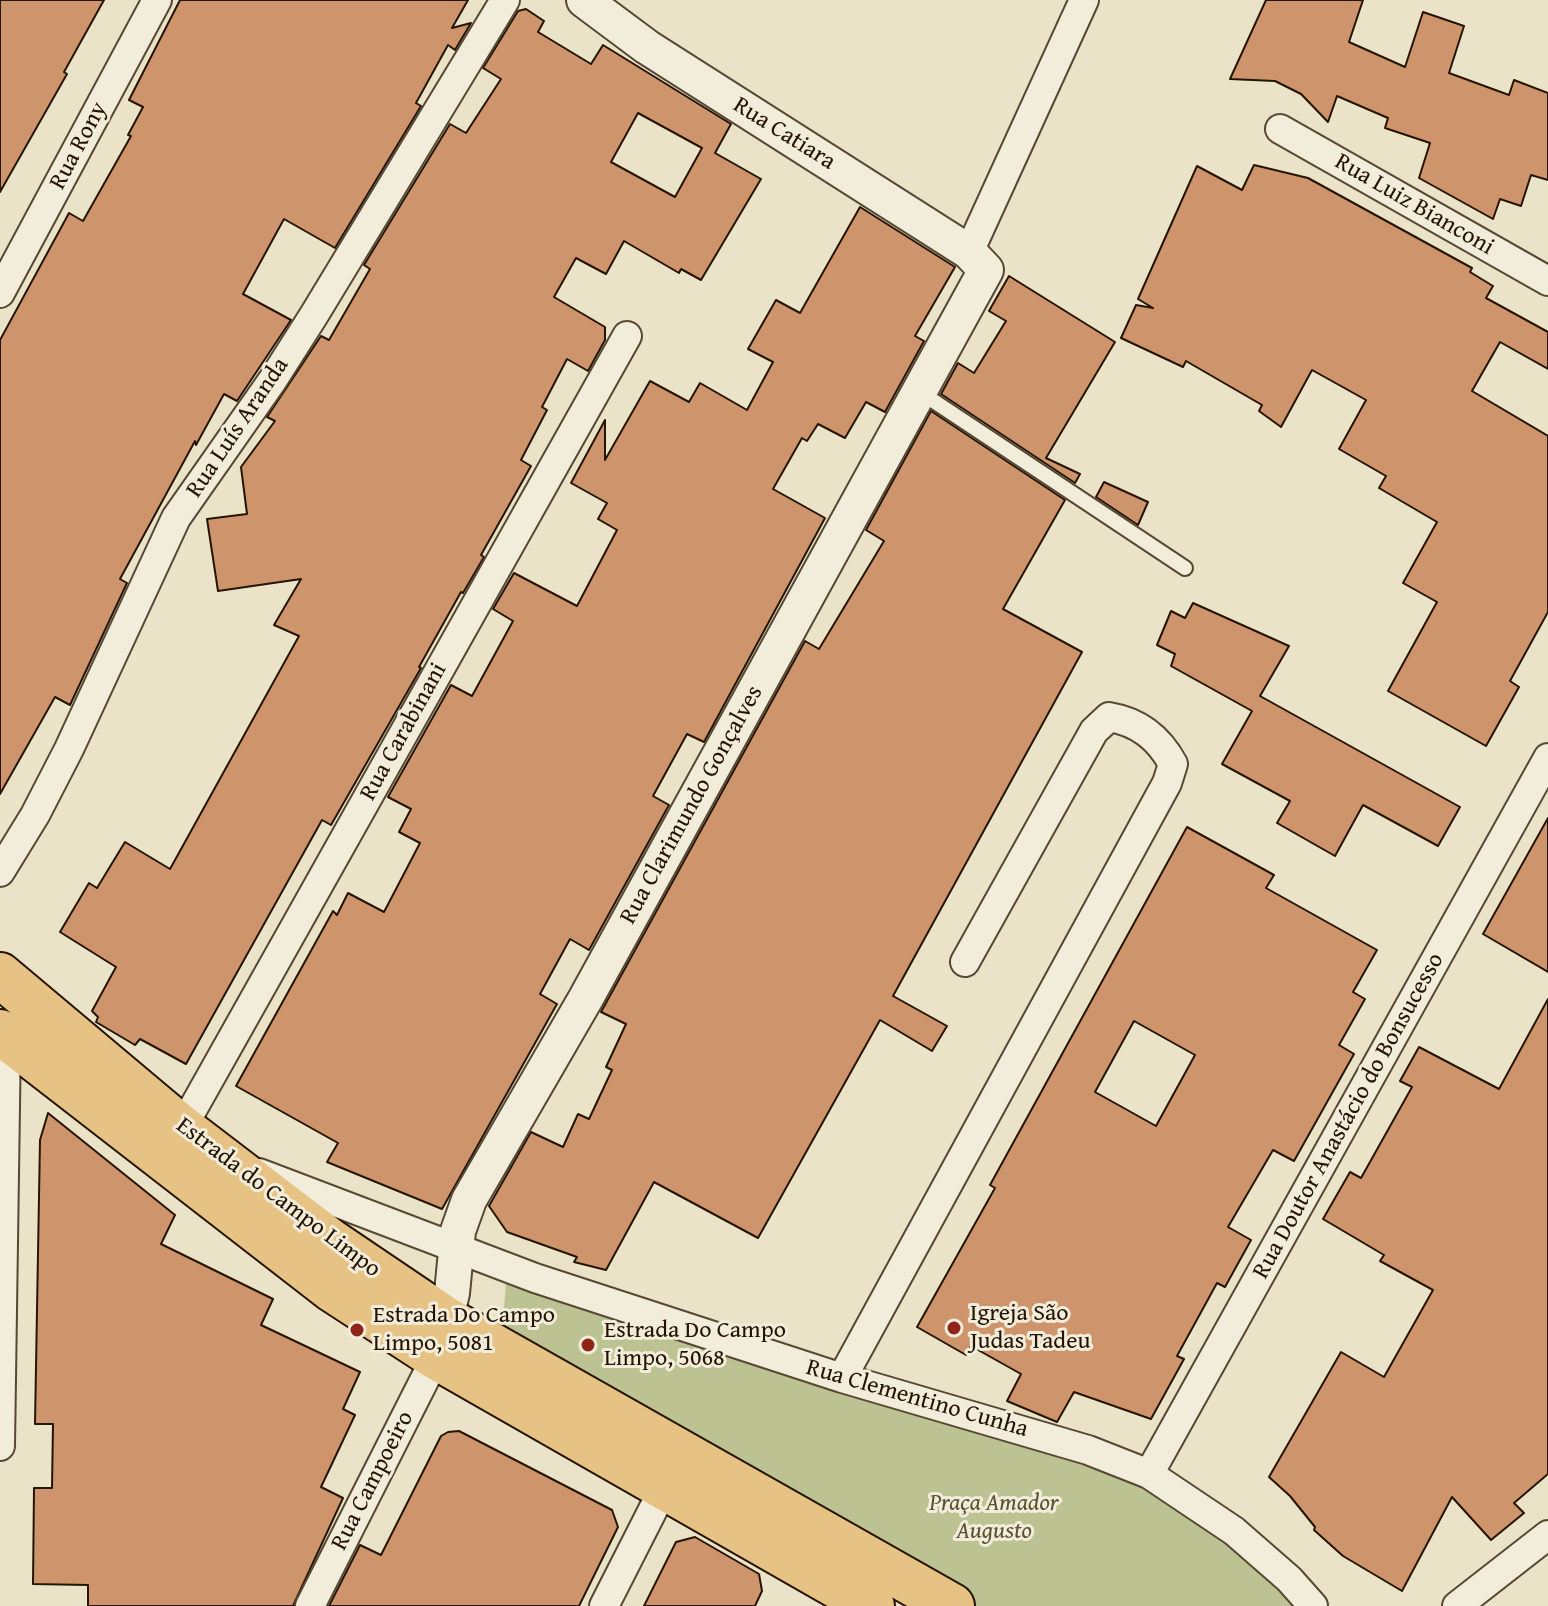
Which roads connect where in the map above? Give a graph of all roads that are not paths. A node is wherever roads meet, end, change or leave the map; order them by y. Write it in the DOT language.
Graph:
graph roads {
  1 [pos="157,0"];
  2 [pos="505,0"];
  3 [pos="584,0"];
  4 [pos="1084,0"];
  5 [pos="1280,129"];
  6 [pos="977,259"];
  7 [pos="1548,281"];
  8 [pos="0,293"];
  9 [pos="627,336"];
  10 [pos="920,392"];
  11 [pos="1185,568"];
  12 [pos="1548,758"];
  13 [pos="0,872"];
  14 [pos="965,962"];
  15 [pos="0,975"];
  16 [pos="3,1035"];
  17 [pos="182,1128"];
  18 [pos="216,1154"];
  19 [pos="456,1249"];
  20 [pos="441,1338"];
  21 [pos="842,1378"];
  22 [pos="0,1446"];
  23 [pos="1149,1474"];
  24 [pos="665,1486"];
  25 [pos="1548,1535"];
  26 [pos="310,1606"];
  27 [pos="604,1606"];
  28 [pos="872,1606"];
  29 [pos="952,1606"];
  30 [pos="1313,1606"];
  31 [pos="1457,1606"];
  1 -- 8 [label="street, Rua Rony"];
  2 -- 13 [label="street, Rua Luís Aranda"];
  3 -- 6 [label="street, Rua Catiara"];
  4 -- 6 [label="street"];
  5 -- 7 [label="street, Rua Luiz Bianconi"];
  6 -- 10 [label="street, Rua Clarimundo Gonçalves"];
  9 -- 17 [label="street, Rua Carabinani"];
  10 -- 11 [label="lane"];
  10 -- 19 [label="street, Rua Clarimundo Gonçalves"];
  12 -- 23 [label="street, Rua Doutor Anastácio do Bonsucesso"];
  14 -- 21 [label="street"];
  15 -- 17 [label="main road, Estrada do Campo Limpo"];
  16 -- 20 [label="main road, Estrada do Campo Limpo"];
  16 -- 22 [label="street"];
  17 -- 18 [label="main road, Estrada do Campo Limpo"];
  18 -- 19 [label="street, Rua Clementino Cunha"];
  18 -- 20 [label="main road, Estrada do Campo Limpo"];
  19 -- 20 [label="street, Rua Clarimundo Gonçalves"];
  19 -- 21 [label="street, Rua Clementino Cunha"];
  20 -- 24 [label="main road, Estrada do Campo Limpo"];
  20 -- 26 [label="street, Rua Campoeiro"];
  20 -- 29 [label="main road, Estrada do Campo Limpo"];
  21 -- 23 [label="street, Rua Clementino Cunha"];
  23 -- 30 [label="street, Rua Clementino Cunha"];
  24 -- 27 [label="street"];
  24 -- 28 [label="main road, Estrada do Campo Limpo"];
  25 -- 31 [label="street"];
}
